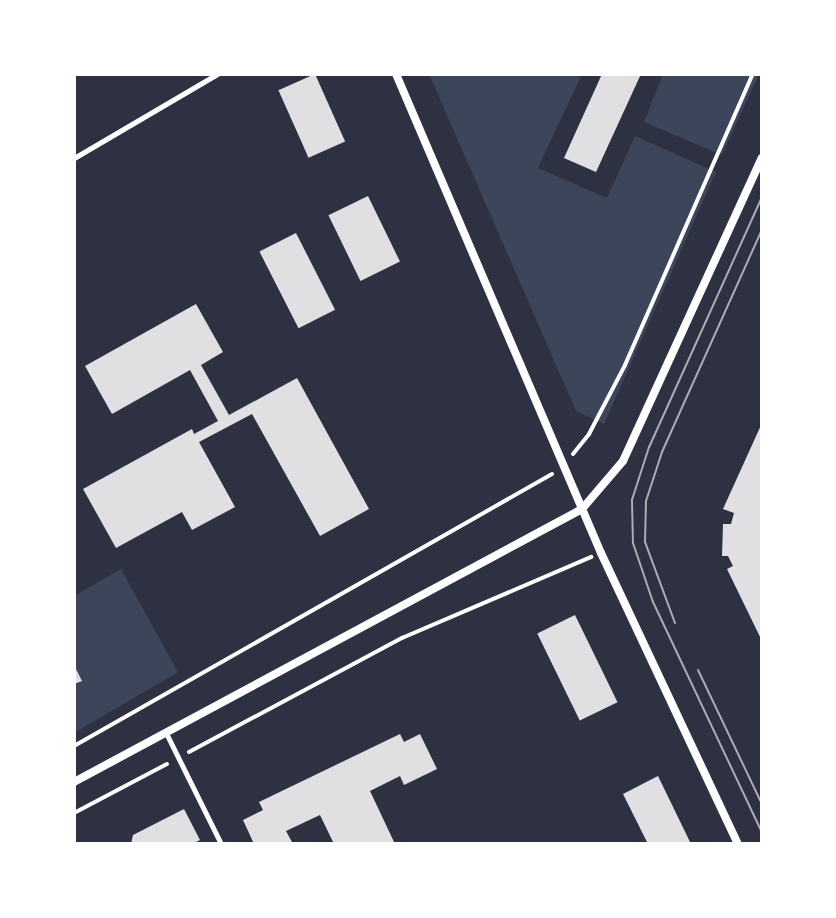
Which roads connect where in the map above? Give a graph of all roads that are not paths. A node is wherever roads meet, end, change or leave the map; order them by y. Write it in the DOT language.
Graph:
graph roads {
  1 [pos="217,74"];
  2 [pos="396,74"];
  3 [pos="74,158"];
  4 [pos="762,158"];
  5 [pos="582,509"];
  6 [pos="166,733"];
  7 [pos="74,782"];
  8 [pos="221,844"];
  9 [pos="738,844"];
  1 -- 3 [label="lane"];
  2 -- 5 [label="street"];
  4 -- 5 [label="street"];
  5 -- 6 [label="street"];
  5 -- 9 [label="street"];
  6 -- 7 [label="street"];
  6 -- 8 [label="lane"];
}
